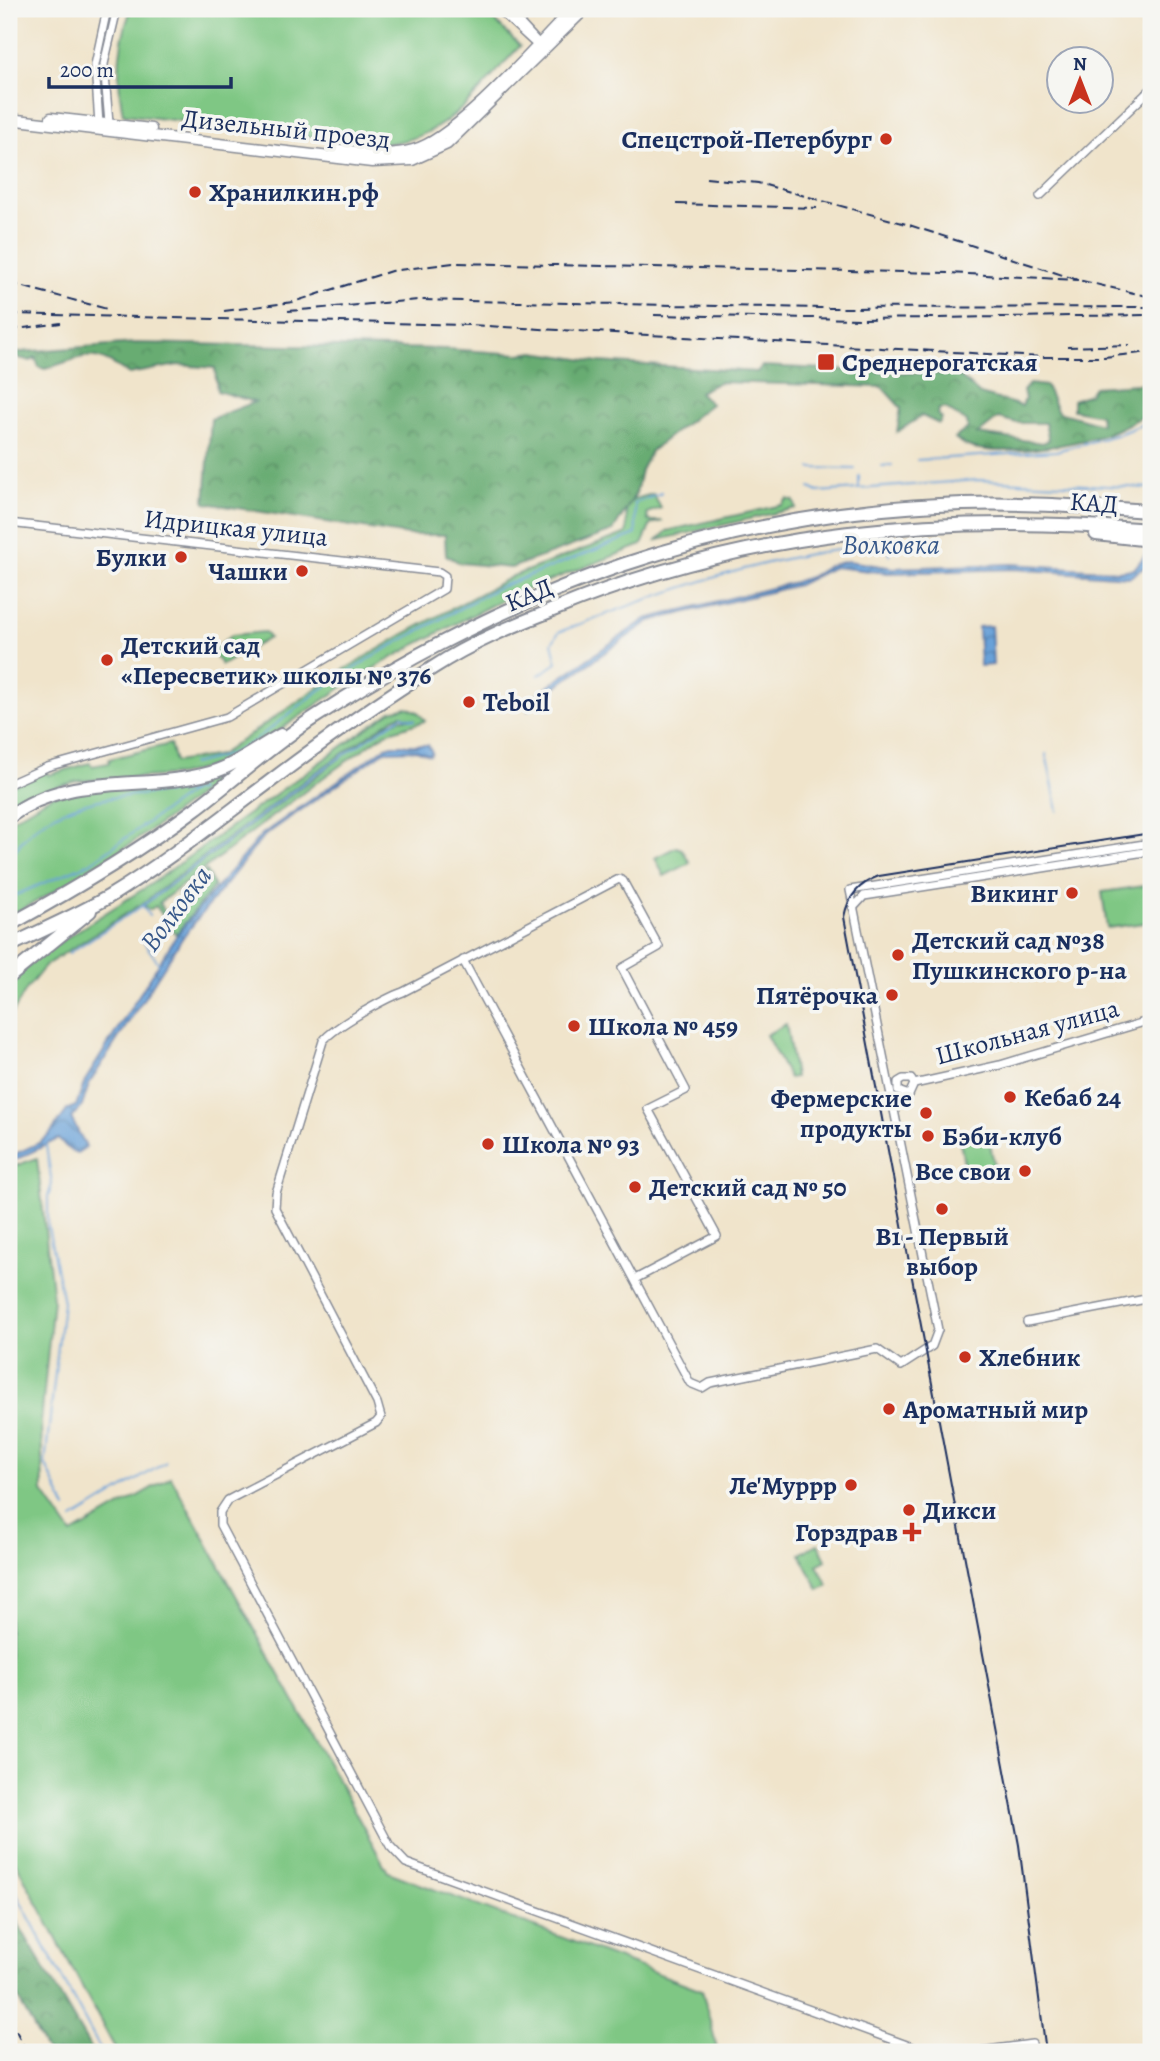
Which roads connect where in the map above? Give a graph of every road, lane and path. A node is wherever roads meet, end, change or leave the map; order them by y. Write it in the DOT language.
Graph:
graph roads {
  1 [pos="107,9"];
  2 [pos="117,9"];
  3 [pos="498,9"];
  4 [pos="507,9"];
  5 [pos="573,9"];
  6 [pos="585,9"];
  7 [pos="539,46"];
  8 [pos="1151,89"];
  9 [pos="9,113"];
  10 [pos="9,119"];
  11 [pos="103,125"];
  12 [pos="1040,196"];
  13 [pos="1151,511"];
  14 [pos="9,523"];
  15 [pos="1151,530"];
  16 [pos="1133,534"];
  17 [pos="1151,540"];
  18 [pos="313,718"];
  19 [pos="9,784"];
  20 [pos="9,817"];
  21 [pos="1151,843"];
  22 [pos="1151,851"];
  23 [pos="96,904"];
  24 [pos="853,908"];
  25 [pos="9,925"];
  26 [pos="9,946"];
  27 [pos="463,960"];
  28 [pos="9,977"];
  29 [pos="1151,1020"];
  30 [pos="914,1084"];
  31 [pos="894,1089"];
  32 [pos="635,1279"];
  33 [pos="1151,1298"];
  34 [pos="1027,1322"];
  35 [pos="926,2052"];
  36 [pos="973,2052"];
  37 [pos="1033,2052"];
  1 -- 11 [label="street"];
  2 -- 11 [label="street"];
  3 -- 7 [label="street"];
  4 -- 7 [label="street"];
  5 -- 7 [label="street, Дизельный проезд"];
  6 -- 7 [label="street, Дизельный проезд"];
  7 -- 11 [label="street, Дизельный проезд"];
  8 -- 12 [label="street"];
  9 -- 11 [label="street, Дизельный проезд"];
  10 -- 11 [label="street, Дизельный проезд"];
  13 -- 18 [label="highway, КАД"];
  14 -- 19 [label="street, Идрицкая улица"];
  15 -- 16 [label="highway, КАД"];
  16 -- 17 [label="highway"];
  16 -- 23 [label="highway, КАД"];
  18 -- 20 [label="highway"];
  18 -- 25 [label="highway, КАД"];
  21 -- 24 [label="street"];
  22 -- 24 [label="street"];
  23 -- 26 [label="highway, КАД"];
  23 -- 28 [label="highway"];
  24 -- 31 [label="street"];
  27 -- 32 [label="street"];
  27 -- 32 [label="street"];
  27 -- 35 [label="street"];
  29 -- 30 [label="street, Школьная улица"];
  30 -- 31 [label="street, Школьная улица"];
  30 -- 31 [label="street, Школьная улица"];
  31 -- 32 [label="street"];
  33 -- 34 [label="street"];
  36 -- 37 [label="street"];
}
